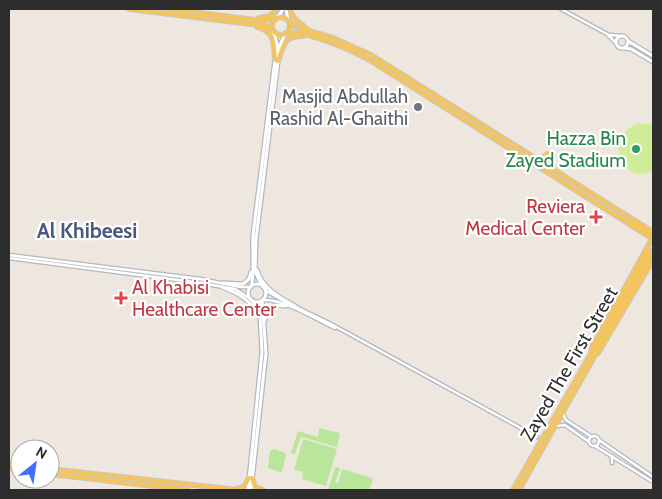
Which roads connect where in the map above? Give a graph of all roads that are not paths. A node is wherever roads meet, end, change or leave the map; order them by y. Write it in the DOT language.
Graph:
graph roads {
  1 [pos="129,9"];
  2 [pos="168,9"];
  3 [pos="278,9"];
  4 [pos="286,9"];
  5 [pos="560,9"];
  6 [pos="276,18"];
  7 [pos="241,20"];
  8 [pos="288,20"];
  9 [pos="273,30"];
  10 [pos="285,33"];
  11 [pos="607,34"];
  12 [pos="322,35"];
  13 [pos="308,36"];
  14 [pos="621,36"];
  15 [pos="628,40"];
  16 [pos="616,43"];
  17 [pos="623,48"];
  18 [pos="653,56"];
  19 [pos="277,60"];
  20 [pos="653,62"];
  21 [pos="516,152"];
  22 [pos="548,154"];
  23 [pos="538,160"];
  24 [pos="548,160"];
  25 [pos="546,165"];
  26 [pos="540,167"];
  27 [pos="557,172"];
  28 [pos="568,179"];
  29 [pos="625,221"];
  30 [pos="652,230"];
  31 [pos="643,232"];
  32 [pos="653,238"];
  33 [pos="653,248"];
  34 [pos="649,250"];
  35 [pos="9,257"];
  36 [pos="653,260"];
  37 [pos="255,261"];
  38 [pos="252,269"];
  39 [pos="222,285"];
  40 [pos="262,286"];
  41 [pos="251,287"];
  42 [pos="265,290"];
  43 [pos="250,299"];
  44 [pos="262,300"];
  45 [pos="286,306"];
  46 [pos="295,306"];
  47 [pos="263,323"];
  48 [pos="342,325"];
  49 [pos="340,329"];
  50 [pos="583,376"];
  51 [pos="564,410"];
  52 [pos="553,420"];
  53 [pos="553,428"];
  54 [pos="537,436"];
  55 [pos="592,436"];
  56 [pos="599,440"];
  57 [pos="589,442"];
  58 [pos="596,446"];
  59 [pos="611,455"];
  60 [pos="532,457"];
  61 [pos="612,463"];
  62 [pos="60,470"];
  63 [pos="60,475"];
  64 [pos="251,477"];
  65 [pos="653,477"];
  66 [pos="653,482"];
  67 [pos="226,489"];
  68 [pos="188,490"];
  69 [pos="238,490"];
  70 [pos="250,490"];
  71 [pos="263,490"];
  72 [pos="513,490"];
  73 [pos="519,490"];
  1 -- 7 [label="main road"];
  2 -- 7 [label="main road"];
  3 -- 7 [label="main road"];
  4 -- 6 [label="main road"];
  4 -- 8 [label="main road"];
  4 -- 12 [label="main road"];
  5 -- 11 [label="street"];
  6 -- 7 [label="main road"];
  6 -- 8 [label="main road"];
  6 -- 9 [label="main road"];
  7 -- 9 [label="main road"];
  7 -- 19 [label="main road"];
  8 -- 10 [label="main road"];
  8 -- 12 [label="main road"];
  9 -- 10 [label="main road"];
  9 -- 19 [label="main road"];
  10 -- 13 [label="main road"];
  10 -- 19 [label="main road"];
  11 -- 14 [label="street"];
  11 -- 16 [label="street"];
  12 -- 23 [label="main road"];
  13 -- 19 [label="main road"];
  13 -- 21 [label="main road"];
  14 -- 15 [label="main road"];
  14 -- 16 [label="main road"];
  15 -- 17 [label="main road"];
  15 -- 18 [label="main road"];
  16 -- 17 [label="main road"];
  17 -- 20 [label="main road"];
  19 -- 37 [label="main road"];
  19 -- 38 [label="main road"];
  21 -- 25 [label="main road"];
  21 -- 26 [label="main road"];
  22 -- 23 [label="main road"];
  23 -- 25 [label="main road"];
  24 -- 27 [label="main road"];
  25 -- 27 [label="main road"];
  26 -- 28 [label="main road"];
  26 -- 29 [label="main road"];
  27 -- 28 [label="main road"];
  28 -- 30 [label="main road"];
  29 -- 31 [label="main road"];
  29 -- 32 [label="main road"];
  31 -- 32 [label="main road"];
  31 -- 34 [label="main road"];
  32 -- 34 [label="main road"];
  33 -- 34 [label="main road"];
  34 -- 50 [label="main road, Zayed The First Street"];
  34 -- 52 [label="main road, Zayed The First Street"];
  35 -- 39 [label="street"];
  36 -- 50 [label="main road"];
  37 -- 40 [label="main road"];
  37 -- 46 [label="main road"];
  38 -- 39 [label="main road"];
  38 -- 41 [label="main road"];
  39 -- 41 [label="street"];
  39 -- 43 [label="street"];
  39 -- 47 [label="main road"];
  40 -- 41 [label="main road"];
  40 -- 42 [label="main road"];
  41 -- 43 [label="main road"];
  42 -- 44 [label="main road"];
  42 -- 46 [label="street"];
  43 -- 44 [label="main road"];
  43 -- 47 [label="main road"];
  44 -- 45 [label="street"];
  44 -- 47 [label="main road"];
  45 -- 47 [label="main road"];
  45 -- 49 [label="street"];
  46 -- 49 [label="street"];
  47 -- 64 [label="main road"];
  47 -- 64 [label="main road"];
  48 -- 49 [label="street"];
  49 -- 54 [label="street"];
  50 -- 51 [label="main road, Zayed The First Street"];
  51 -- 53 [label="main road, Zayed The First Street"];
  51 -- 55 [label="street"];
  52 -- 54 [label="street"];
  52 -- 60 [label="main road, Zayed The First Street"];
  53 -- 57 [label="street"];
  53 -- 73 [label="main road, Zayed The First Street"];
  54 -- 60 [label="street"];
  55 -- 56 [label="street"];
  55 -- 57 [label="street"];
  56 -- 58 [label="street"];
  56 -- 65 [label="street"];
  57 -- 58 [label="street"];
  58 -- 59 [label="street"];
  59 -- 61 [label="street"];
  59 -- 66 [label="street"];
  60 -- 72 [label="main road, Zayed The First Street"];
  62 -- 67 [label="main road"];
  63 -- 68 [label="main road"];
  64 -- 67 [label="main road"];
  64 -- 70 [label="main road"];
  64 -- 71 [label="main road"];
  67 -- 69 [label="main road"];
}
